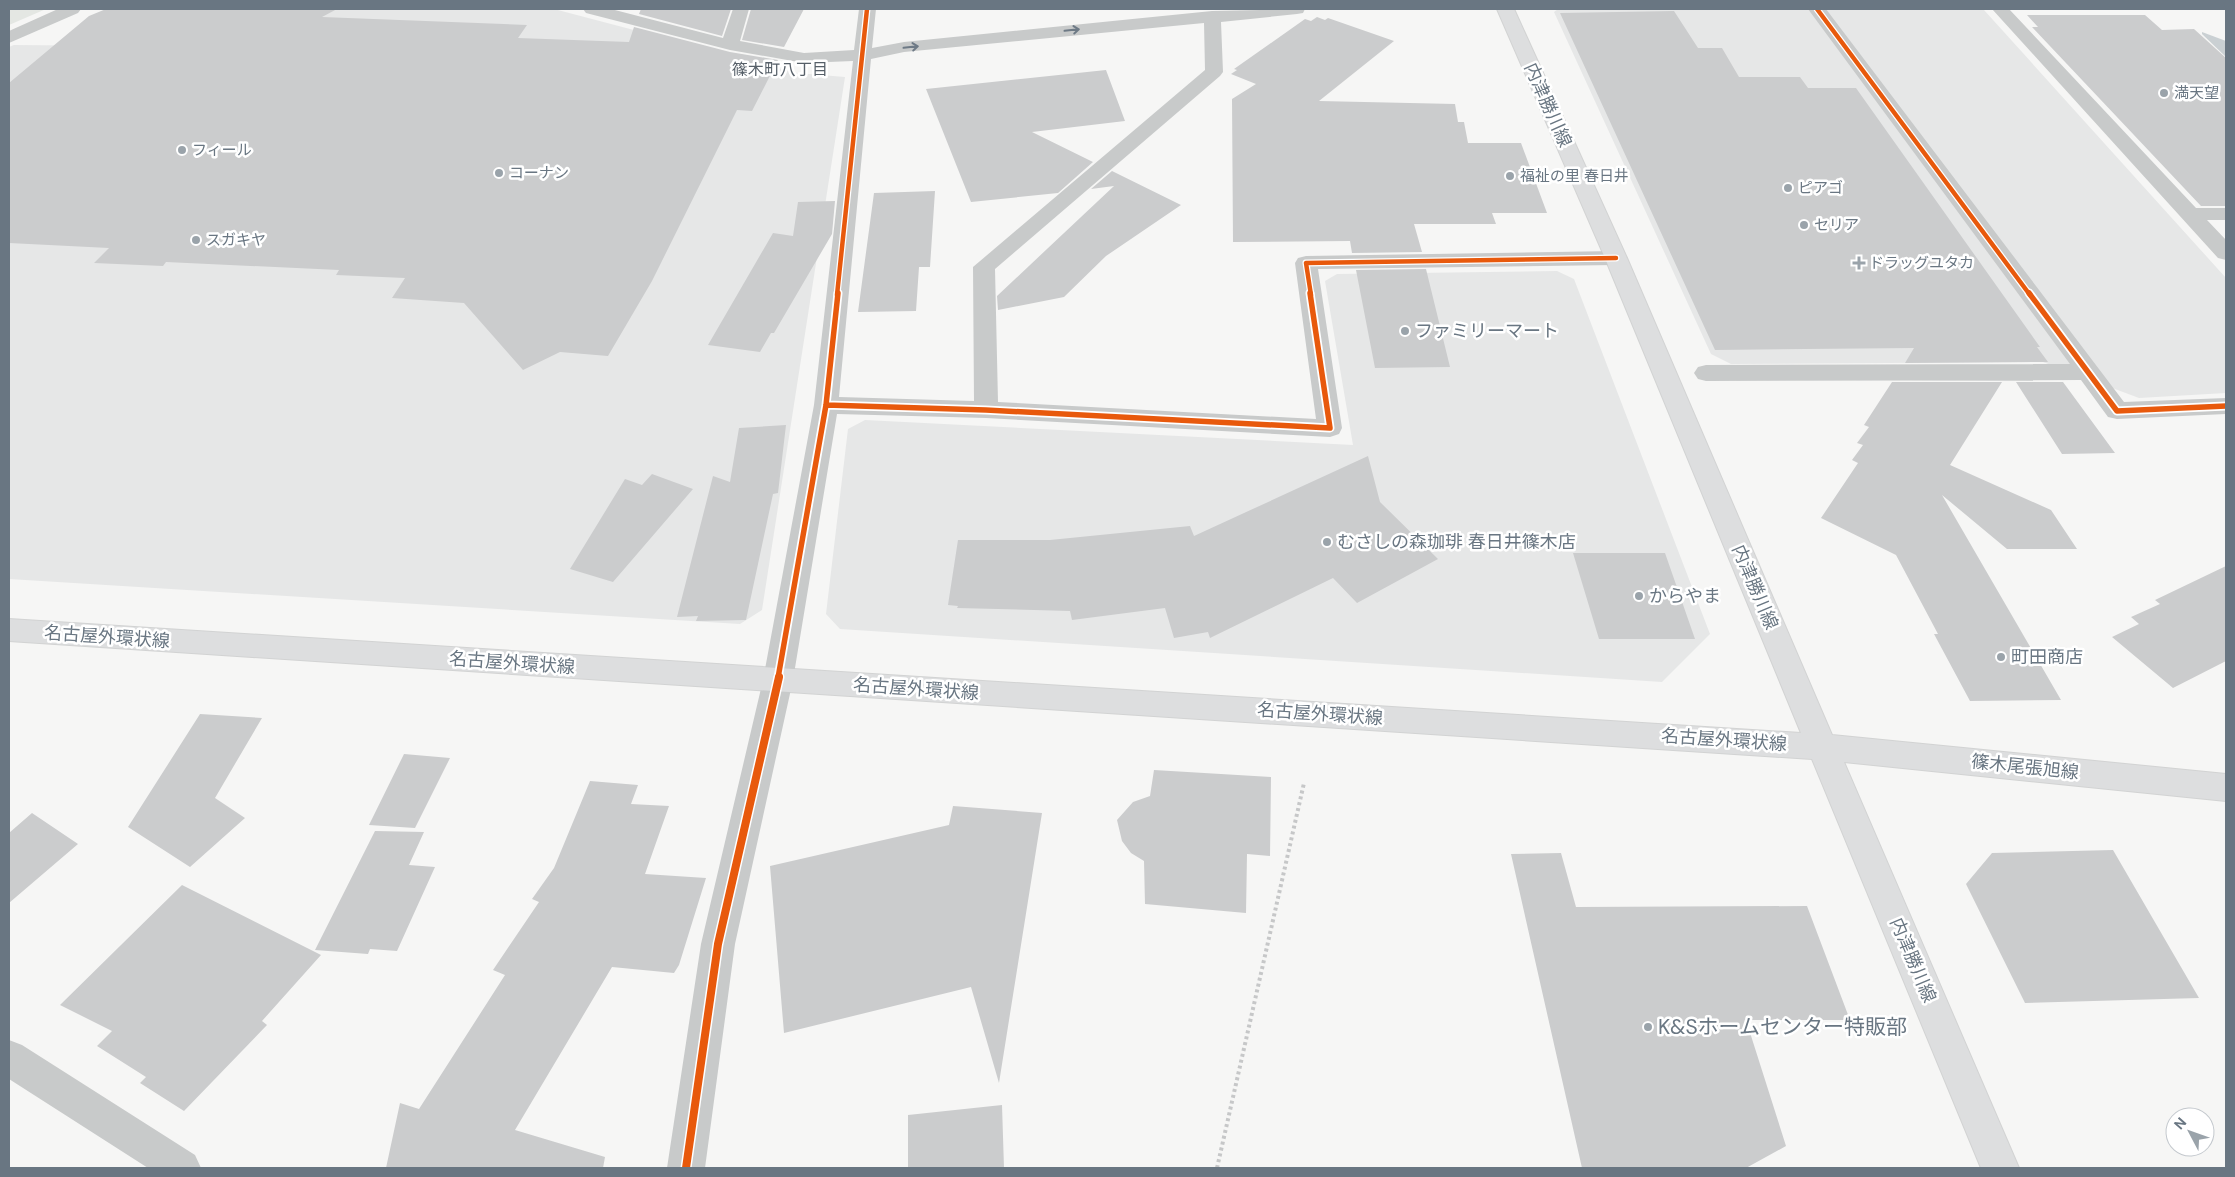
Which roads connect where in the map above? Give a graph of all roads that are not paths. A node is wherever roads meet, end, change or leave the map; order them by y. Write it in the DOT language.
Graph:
graph roads {
  1 [pos="72,9"];
  2 [pos="592,9"];
  3 [pos="741,9"];
  4 [pos="867,9"];
  5 [pos="1290,9"];
  6 [pos="1505,9"];
  7 [pos="1817,9"];
  8 [pos="2000,9"];
  9 [pos="1212,16"];
  10 [pos="9,38"];
  11 [pos="730,45"];
  12 [pos="863,55"];
  13 [pos="2190,214"];
  14 [pos="2226,214"];
  15 [pos="2226,253"];
  16 [pos="1616,258"];
  17 [pos="2088,372"];
  18 [pos="1706,373"];
  19 [pos="826,405"];
  20 [pos="2226,406"];
  21 [pos="986,410"];
  22 [pos="9,630"];
  23 [pos="778,680"];
  24 [pos="1823,747"];
  25 [pos="2226,787"];
  26 [pos="9,1058"];
  27 [pos="182,1168"];
  28 [pos="686,1168"];
  29 [pos="2000,1168"];
  1 -- 10 [label="street"];
  2 -- 11 [label="street"];
  3 -- 11 [label="street"];
  4 -- 12 [label="street"];
  5 -- 9 [label="street"];
  6 -- 16 [label="main road, 内津勝川線"];
  7 -- 17 [label="street"];
  8 -- 13 [label="street"];
  12 -- 9 [label="street, one-way"];
  9 -- 21 [label="street"];
  11 -- 12 [label="street"];
  12 -- 19 [label="street"];
  13 -- 14 [label="street"];
  13 -- 15 [label="street"];
  16 -- 21 [label="street"];
  16 -- 24 [label="main road, 内津勝川線"];
  17 -- 18 [label="street"];
  17 -- 20 [label="street"];
  19 -- 21 [label="street"];
  19 -- 23 [label="street"];
  22 -- 23 [label="main road, 名古屋外環状線"];
  23 -- 24 [label="main road, 名古屋外環状線"];
  23 -- 28 [label="street"];
  24 -- 25 [label="main road, 篠木尾張旭線"];
  24 -- 29 [label="main road, 内津勝川線"];
  26 -- 27 [label="street"];
}
